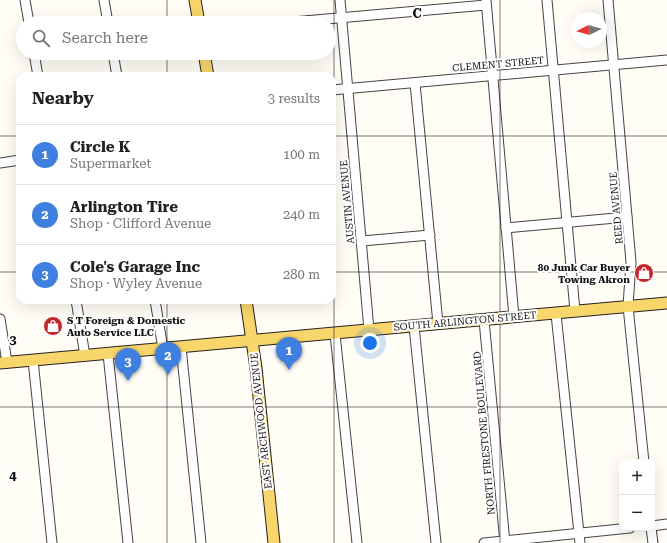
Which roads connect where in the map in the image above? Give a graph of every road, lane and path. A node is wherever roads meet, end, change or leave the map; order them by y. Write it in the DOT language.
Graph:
graph roads {
  1 [pos="25,0"];
  2 [pos="104,0"];
  3 [pos="195,0"];
  4 [pos="340,0"];
  5 [pos="548,0"];
  6 [pos="608,0"];
  7 [pos="486,2"];
  8 [pos="28,16"];
  9 [pos="107,16"];
  10 [pos="198,16"];
  11 [pos="341,17"];
  12 [pos="336,18"];
  13 [pos="35,60"];
  14 [pos="114,60"];
  15 [pos="205,60"];
  16 [pos="667,60"];
  17 [pos="614,65"];
  18 [pos="554,70"];
  19 [pos="37,72"];
  20 [pos="116,72"];
  21 [pos="207,72"];
  22 [pos="492,75"];
  23 [pos="416,82"];
  24 [pos="348,89"];
  25 [pos="336,90"];
  26 [pos="16,161"];
  27 [pos="0,163"];
  28 [pos="627,218"];
  29 [pos="567,223"];
  30 [pos="506,228"];
  31 [pos="430,235"];
  32 [pos="362,242"];
  33 [pos="667,303"];
  34 [pos="77,304"];
  35 [pos="156,304"];
  36 [pos="247,304"];
  37 [pos="628,306"];
  38 [pos="575,311"];
  39 [pos="556,314"];
  40 [pos="514,317"];
  41 [pos="0,319"];
  42 [pos="484,320"];
  43 [pos="438,324"];
  44 [pos="414,326"];
  45 [pos="369,330"];
  46 [pos="335,334"];
  47 [pos="252,340"];
  48 [pos="181,347"];
  49 [pos="163,349"];
  50 [pos="108,354"];
  51 [pos="85,356"];
  52 [pos="33,360"];
  53 [pos="4,363"];
  54 [pos="644,459"];
  55 [pos="667,524"];
  56 [pos="655,526"];
  57 [pos="619,530"];
  58 [pos="652,531"];
  59 [pos="579,538"];
  60 [pos="505,542"];
  61 [pos="52,543"];
  62 [pos="128,543"];
  63 [pos="201,543"];
  64 [pos="274,543"];
  65 [pos="357,543"];
  66 [pos="436,543"];
  67 [pos="484,543"];
  68 [pos="653,543"];
  1 -- 8 [label="street"];
  2 -- 9 [label="street"];
  3 -- 10 [label="main road"];
  4 -- 11 [label="street, AUSTIN AVENUE"];
  5 -- 18 [label="street"];
  6 -- 17 [label="street, REED AVENUE"];
  7 -- 11 [label="street"];
  7 -- 22 [label="street"];
  11 -- 12 [label="street"];
  11 -- 24 [label="street, AUSTIN AVENUE"];
  13 -- 19 [label="street"];
  14 -- 20 [label="street"];
  15 -- 21 [label="main road"];
  16 -- 17 [label="street, CLEMENT STREET"];
  17 -- 18 [label="street, CLEMENT STREET"];
  17 -- 28 [label="street, REED AVENUE"];
  18 -- 22 [label="street, CLEMENT STREET"];
  18 -- 29 [label="street"];
  22 -- 23 [label="street, CLEMENT STREET"];
  22 -- 30 [label="street"];
  23 -- 24 [label="street, CLEMENT STREET"];
  23 -- 31 [label="street"];
  24 -- 25 [label="street, CLEMENT STREET"];
  24 -- 32 [label="street, AUSTIN AVENUE"];
  26 -- 27 [label="street"];
  28 -- 29 [label="street"];
  28 -- 37 [label="street, REED AVENUE"];
  29 -- 30 [label="street"];
  29 -- 38 [label="street"];
  30 -- 40 [label="street"];
  31 -- 32 [label="street"];
  31 -- 43 [label="street"];
  32 -- 45 [label="street, AUSTIN AVENUE"];
  33 -- 37 [label="main road, SOUTH ARLINGTON STREET"];
  34 -- 51 [label="street"];
  35 -- 49 [label="street"];
  36 -- 47 [label="main road, EAST ARCHWOOD AVENUE"];
  37 -- 38 [label="main road, SOUTH ARLINGTON STREET"];
  37 -- 54 [label="street, REED AVENUE"];
  38 -- 39 [label="main road, SOUTH ARLINGTON STREET"];
  39 -- 40 [label="main road, SOUTH ARLINGTON STREET"];
  39 -- 59 [label="street"];
  40 -- 42 [label="main road, SOUTH ARLINGTON STREET"];
  41 -- 53 [label="street"];
  42 -- 43 [label="main road, SOUTH ARLINGTON STREET"];
  42 -- 60 [label="street, NORTH FIRESTONE BOULEVARD"];
  43 -- 44 [label="main road, SOUTH ARLINGTON STREET"];
  44 -- 45 [label="main road, SOUTH ARLINGTON STREET"];
  44 -- 66 [label="street"];
  45 -- 46 [label="main road, SOUTH ARLINGTON STREET"];
  46 -- 47 [label="main road, SOUTH ARLINGTON STREET"];
  46 -- 65 [label="street"];
  47 -- 48 [label="main road, SOUTH ARLINGTON STREET"];
  47 -- 64 [label="main road, EAST ARCHWOOD AVENUE"];
  48 -- 49 [label="main road, SOUTH ARLINGTON STREET"];
  48 -- 63 [label="street"];
  49 -- 50 [label="main road, SOUTH ARLINGTON STREET"];
  50 -- 51 [label="main road, SOUTH ARLINGTON STREET"];
  50 -- 62 [label="street"];
  51 -- 52 [label="main road, SOUTH ARLINGTON STREET"];
  52 -- 53 [label="main road, SOUTH ARLINGTON STREET"];
  52 -- 61 [label="street"];
  55 -- 56 [label="street"];
  57 -- 59 [label="street"];
  58 -- 68 [label="street"];
  59 -- 60 [label="street"];
  60 -- 67 [label="street"];
}
